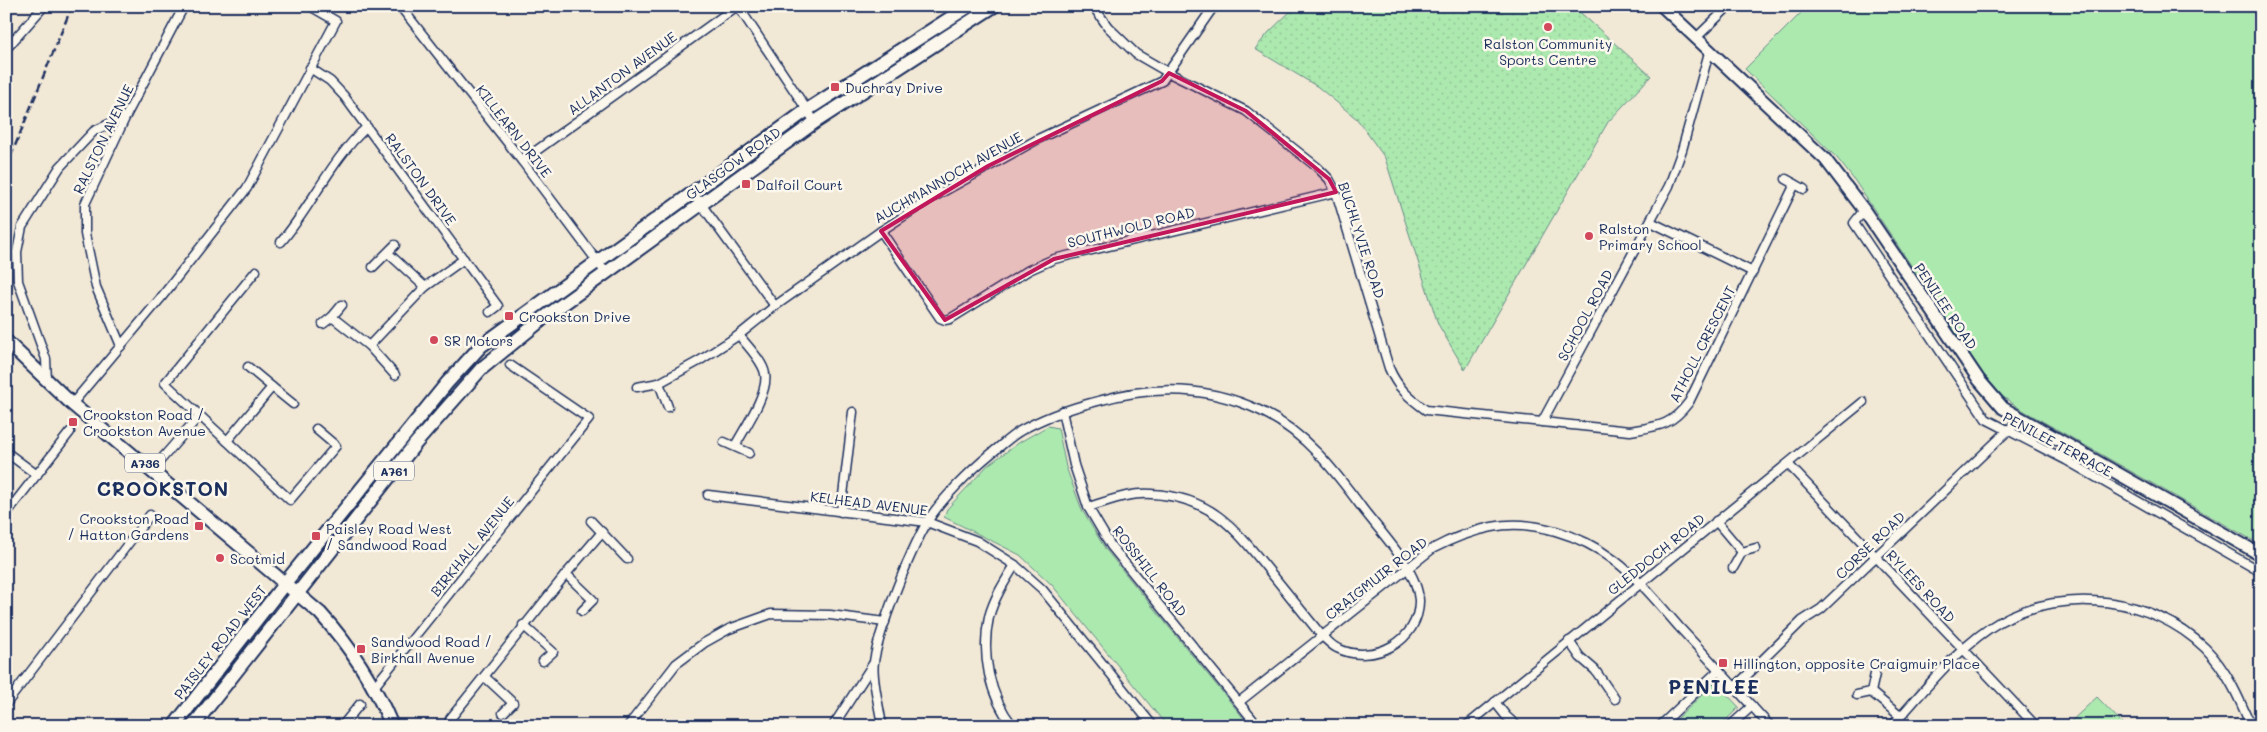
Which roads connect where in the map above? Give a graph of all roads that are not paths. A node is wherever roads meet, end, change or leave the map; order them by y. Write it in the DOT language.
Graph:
graph roads {
  1 [pos="44,6"];
  2 [pos="184,6"];
  3 [pos="310,6"];
  4 [pos="400,6"];
  5 [pos="737,6"];
  6 [pos="969,6"];
  7 [pos="994,6"];
  8 [pos="1093,6"];
  9 [pos="1214,6"];
  10 [pos="1662,6"];
  11 [pos="1729,6"];
  12 [pos="1696,38"];
  13 [pos="6,49"];
  14 [pos="1712,52"];
  15 [pos="310,68"];
  16 [pos="1169,73"];
  17 [pos="807,110"];
  18 [pos="126,116"];
  19 [pos="815,122"];
  20 [pos="367,127"];
  21 [pos="522,161"];
  22 [pos="1786,178"];
  23 [pos="1795,184"];
  24 [pos="1804,189"];
  25 [pos="1336,192"];
  26 [pos="693,193"];
  27 [pos="701,204"];
  28 [pos="1864,210"];
  29 [pos="1651,222"];
  30 [pos="293,228"];
  31 [pos="881,231"];
  32 [pos="301,234"];
  33 [pos="281,242"];
  34 [pos="395,245"];
  35 [pos="388,253"];
  36 [pos="464,259"];
  37 [pos="598,262"];
  38 [pos="373,268"];
  39 [pos="256,271"];
  40 [pos="1753,272"];
  41 [pos="606,273"];
  42 [pos="425,287"];
  43 [pos="342,305"];
  44 [pos="775,306"];
  45 [pos="490,312"];
  46 [pos="332,318"];
  47 [pos="323,324"];
  48 [pos="739,335"];
  49 [pos="6,341"];
  50 [pos="121,346"];
  51 [pos="369,346"];
  52 [pos="481,346"];
  53 [pos="510,365"];
  54 [pos="248,367"];
  55 [pos="395,375"];
  56 [pos="47,382"];
  57 [pos="659,383"];
  58 [pos="272,387"];
  59 [pos="637,387"];
  60 [pos="435,397"];
  61 [pos="1863,402"];
  62 [pos="72,404"];
  63 [pos="293,404"];
  64 [pos="447,406"];
  65 [pos="668,407"];
  66 [pos="1062,411"];
  67 [pos="853,412"];
  68 [pos="199,416"];
  69 [pos="2020,419"];
  70 [pos="1542,422"];
  71 [pos="316,429"];
  72 [pos="2009,431"];
  73 [pos="70,432"];
  74 [pos="227,441"];
  75 [pos="724,442"];
  76 [pos="735,446"];
  77 [pos="6,452"];
  78 [pos="749,454"];
  79 [pos="1788,464"];
  80 [pos="152,470"];
  81 [pos="37,474"];
  82 [pos="708,495"];
  83 [pos="1088,507"];
  84 [pos="841,512"];
  85 [pos="6,514"];
  86 [pos="150,515"];
  87 [pos="591,521"];
  88 [pos="1716,521"];
  89 [pos="927,522"];
  90 [pos="602,532"];
  91 [pos="1756,548"];
  92 [pos="1742,552"];
  93 [pos="1876,556"];
  94 [pos="2261,556"];
  95 [pos="627,559"];
  96 [pos="1015,565"];
  97 [pos="1407,567"];
  98 [pos="1734,568"];
  99 [pos="2261,572"];
  100 [pos="566,574"];
  101 [pos="285,583"];
  102 [pos="1640,583"];
  103 [pos="297,593"];
  104 [pos="582,611"];
  105 [pos="885,622"];
  106 [pos="524,625"];
  107 [pos="1322,636"];
  108 [pos="1569,641"];
  109 [pos="1963,649"];
  110 [pos="543,661"];
  111 [pos="873,664"];
  112 [pos="1719,670"];
  113 [pos="1875,674"];
  114 [pos="485,677"];
  115 [pos="374,687"];
  116 [pos="1735,687"];
  117 [pos="1871,692"];
  118 [pos="1857,695"];
  119 [pos="1615,699"];
  120 [pos="1239,702"];
  121 [pos="1495,702"];
  122 [pos="6,704"];
  123 [pos="360,704"];
  124 [pos="1752,706"];
  125 [pos="503,714"];
  126 [pos="1900,716"];
  127 [pos="2034,725"];
  128 [pos="174,726"];
  129 [pos="193,726"];
  130 [pos="342,726"];
  131 [pos="392,726"];
  132 [pos="448,726"];
  133 [pos="628,726"];
  134 [pos="833,726"];
  135 [pos="882,726"];
  136 [pos="1013,726"];
  137 [pos="1153,726"];
  138 [pos="1258,726"];
  139 [pos="1466,726"];
  140 [pos="1517,726"];
  141 [pos="1660,726"];
  142 [pos="1730,726"];
  143 [pos="1770,726"];
  144 [pos="1892,726"];
  145 [pos="2251,726"];
  1 -- 13 [label="street"];
  2 -- 18 [label="street, RALSTON AVENUE"];
  3 -- 15 [label="street"];
  4 -- 21 [label="street, KILLEARN DRIVE"];
  5 -- 17 [label="street"];
  5 -- 21 [label="street, ALLANTON AVENUE"];
  6 -- 17 [label="main road, GLASGOW ROAD / A761"];
  7 -- 19 [label="main road, GLASGOW ROAD / A761"];
  8 -- 16 [label="street, BUCHLYVIE ROAD"];
  9 -- 16 [label="street, AUCHMANNOCH AVENUE"];
  10 -- 12 [label="street, PENILEE ROAD"];
  11 -- 12 [label="street"];
  12 -- 14 [label="street, PENILEE ROAD"];
  14 -- 28 [label="street, PENILEE ROAD"];
  14 -- 29 [label="street, SCHOOL ROAD"];
  15 -- 20 [label="street, RALSTON DRIVE"];
  15 -- 50 [label="street"];
  16 -- 25 [label="street, BUCHLYVIE ROAD"];
  16 -- 31 [label="street, AUCHMANNOCH AVENUE"];
  17 -- 19 [label="street"];
  17 -- 26 [label="main road, GLASGOW ROAD / A761"];
  18 -- 50 [label="street, RALSTON AVENUE"];
  18 -- 56 [label="street"];
  19 -- 27 [label="main road, GLASGOW ROAD / A761"];
  20 -- 30 [label="street"];
  20 -- 36 [label="street, RALSTON DRIVE"];
  21 -- 37 [label="street, KILLEARN DRIVE"];
  22 -- 23 [label="street"];
  23 -- 24 [label="street"];
  23 -- 40 [label="street, ATHOLL CRESCENT"];
  25 -- 31 [label="street, SOUTHWOLD ROAD"];
  25 -- 70 [label="street, BUCHLYVIE ROAD"];
  26 -- 27 [label="street"];
  26 -- 37 [label="main road, GLASGOW ROAD / A761"];
  27 -- 41 [label="main road, GLASGOW ROAD / A761"];
  27 -- 44 [label="street"];
  28 -- 69 [label="street, PENILEE ROAD"];
  28 -- 72 [label="street, PENILEE TERRACE"];
  29 -- 40 [label="street"];
  29 -- 70 [label="street, SCHOOL ROAD"];
  30 -- 32 [label="street"];
  30 -- 33 [label="street"];
  31 -- 44 [label="street, AUCHMANNOCH AVENUE"];
  34 -- 35 [label="street"];
  35 -- 38 [label="street"];
  35 -- 42 [label="street"];
  36 -- 42 [label="street"];
  36 -- 45 [label="street, RALSTON DRIVE"];
  37 -- 41 [label="street, KILLEARN DRIVE"];
  37 -- 52 [label="main road, GLASGOW ROAD / A761"];
  39 -- 68 [label="street"];
  40 -- 70 [label="street, ATHOLL CRESCENT"];
  41 -- 64 [label="main road, GLASGOW ROAD / A761"];
  42 -- 51 [label="street"];
  43 -- 46 [label="street"];
  44 -- 48 [label="street, AUCHMANNOCH AVENUE"];
  46 -- 47 [label="street"];
  46 -- 51 [label="street"];
  48 -- 57 [label="street, AUCHMANNOCH AVENUE"];
  48 -- 76 [label="street"];
  49 -- 56 [label="main road, A736"];
  50 -- 62 [label="street"];
  51 -- 55 [label="street"];
  52 -- 60 [label="main road, PAISLEY ROAD WEST / A761"];
  53 -- 115 [label="street, BIRKHALL AVENUE"];
  54 -- 58 [label="street"];
  56 -- 62 [label="main road, A736"];
  57 -- 59 [label="street, AUCHMANNOCH AVENUE"];
  57 -- 65 [label="street"];
  58 -- 63 [label="street"];
  58 -- 74 [label="street"];
  60 -- 64 [label="main road"];
  60 -- 101 [label="main road, PAISLEY ROAD WEST / A761"];
  61 -- 79 [label="street, GLEDDOCH ROAD"];
  62 -- 80 [label="main road, A736"];
  64 -- 103 [label="main road, A761"];
  66 -- 83 [label="street, ROSSHILL ROAD"];
  66 -- 89 [label="street"];
  66 -- 97 [label="street"];
  67 -- 84 [label="street"];
  68 -- 74 [label="street"];
  68 -- 80 [label="street"];
  69 -- 72 [label="street, CORSE ROAD"];
  69 -- 94 [label="street, PENILEE ROAD"];
  71 -- 74 [label="street"];
  72 -- 93 [label="street, CORSE ROAD"];
  72 -- 99 [label="street, PENILEE TERRACE"];
  73 -- 81 [label="street"];
  75 -- 76 [label="street"];
  76 -- 78 [label="street"];
  77 -- 81 [label="street"];
  79 -- 88 [label="street, GLEDDOCH ROAD"];
  79 -- 93 [label="street, RYLEES ROAD"];
  80 -- 101 [label="main road, A736"];
  81 -- 85 [label="street"];
  82 -- 84 [label="street, KELHEAD AVENUE"];
  83 -- 107 [label="street"];
  83 -- 120 [label="street, ROSSHILL ROAD"];
  84 -- 89 [label="street, KELHEAD AVENUE"];
  86 -- 122 [label="street"];
  87 -- 90 [label="street"];
  88 -- 92 [label="street"];
  88 -- 102 [label="street, GLEDDOCH ROAD"];
  89 -- 96 [label="street, KELHEAD AVENUE"];
  89 -- 105 [label="street"];
  90 -- 95 [label="street"];
  90 -- 100 [label="street"];
  91 -- 92 [label="street"];
  92 -- 98 [label="street"];
  93 -- 109 [label="street, RYLEES ROAD"];
  93 -- 116 [label="street, CORSE ROAD"];
  96 -- 136 [label="street"];
  96 -- 137 [label="street, KELHEAD AVENUE"];
  97 -- 102 [label="street, CRAIGMUIR ROAD"];
  97 -- 107 [label="street, CRAIGMUIR ROAD"];
  97 -- 107 [label="street"];
  100 -- 104 [label="street"];
  100 -- 106 [label="street"];
  101 -- 103 [label="main road, A736"];
  101 -- 128 [label="main road, PAISLEY ROAD WEST / A761"];
  102 -- 108 [label="street, GLEDDOCH ROAD"];
  102 -- 112 [label="street, CRAIGMUIR ROAD"];
  103 -- 115 [label="main road, A736"];
  103 -- 129 [label="main road, A761"];
  105 -- 111 [label="street"];
  105 -- 133 [label="street"];
  106 -- 110 [label="street"];
  106 -- 114 [label="street"];
  107 -- 120 [label="street, CRAIGMUIR ROAD"];
  108 -- 119 [label="street"];
  108 -- 121 [label="street, GLEDDOCH ROAD"];
  109 -- 126 [label="street"];
  109 -- 127 [label="street, RYLEES ROAD"];
  109 -- 145 [label="street"];
  111 -- 134 [label="street"];
  111 -- 135 [label="street"];
  112 -- 116 [label="street, CRAIGMUIR ROAD"];
  112 -- 141 [label="street"];
  113 -- 117 [label="street"];
  114 -- 125 [label="street"];
  114 -- 132 [label="street"];
  115 -- 131 [label="main road, A736"];
  116 -- 124 [label="street, CRAIGMUIR ROAD"];
  117 -- 118 [label="street"];
  117 -- 126 [label="street"];
  120 -- 138 [label="street, ROSSHILL ROAD"];
  121 -- 139 [label="street, GLEDDOCH ROAD"];
  121 -- 140 [label="street"];
  123 -- 130 [label="street"];
  124 -- 142 [label="street"];
  124 -- 143 [label="street, CRAIGMUIR ROAD"];
  126 -- 144 [label="street"];
}
